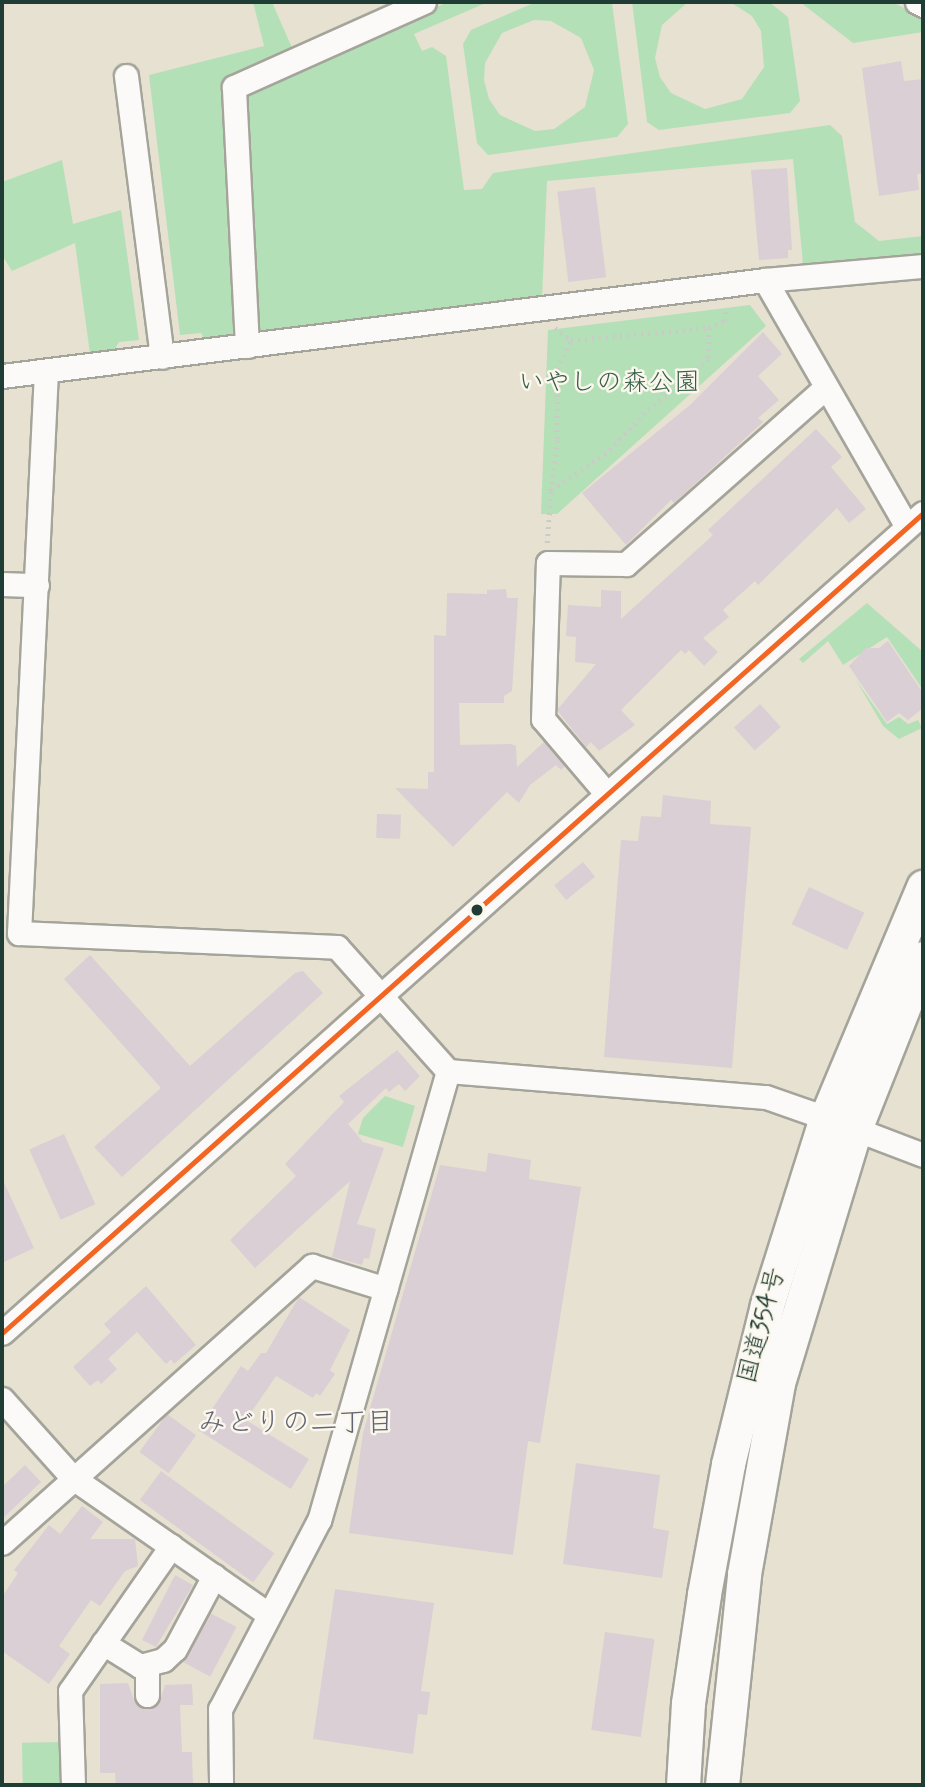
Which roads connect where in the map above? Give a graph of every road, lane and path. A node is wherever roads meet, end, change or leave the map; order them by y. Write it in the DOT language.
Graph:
graph roads {
  1 [pos="424,2"];
  2 [pos="917,2"];
  3 [pos="923,5"];
  4 [pos="125,76"];
  5 [pos="923,266"];
  6 [pos="765,280"];
  7 [pos="727,301"];
  8 [pos="549,324"];
  9 [pos="709,328"];
  10 [pos="571,340"];
  11 [pos="247,346"];
  12 [pos="162,357"];
  13 [pos="46,371"];
  14 [pos="2,376"];
  15 [pos="825,388"];
  16 [pos="551,491"];
  17 [pos="915,519"];
  18 [pos="548,563"];
  19 [pos="2,584"];
  20 [pos="37,585"];
  21 [pos="606,793"];
  22 [pos="923,887"];
  23 [pos="923,958"];
  24 [pos="381,993"];
  25 [pos="448,1071"];
  26 [pos="841,1124"];
  27 [pos="923,1155"];
  28 [pos="386,1289"];
  29 [pos="2,1333"];
  30 [pos="2,1399"];
  31 [pos="73,1478"];
  32 [pos="2,1543"];
  33 [pos="171,1546"];
  34 [pos="214,1576"];
  35 [pos="268,1615"];
  36 [pos="103,1643"];
  37 [pos="147,1667"];
  38 [pos="147,1695"];
  39 [pos="73,1785"];
  40 [pos="220,1785"];
  41 [pos="683,1785"];
  42 [pos="722,1785"];
  1 -- 11 [label="street"];
  2 -- 3 [label="street"];
  4 -- 12 [label="street"];
  5 -- 6 [label="street"];
  6 -- 11 [label="street"];
  6 -- 15 [label="street"];
  7 -- 9 [label="path"];
  8 -- 10 [label="path"];
  9 -- 10 [label="path"];
  9 -- 16 [label="path"];
  10 -- 16 [label="path"];
  11 -- 12 [label="street"];
  12 -- 13 [label="street"];
  13 -- 14 [label="street"];
  13 -- 20 [label="street"];
  15 -- 17 [label="street"];
  15 -- 18 [label="street"];
  16 -- 18 [label="path"];
  17 -- 21 [label="street"];
  18 -- 21 [label="street"];
  19 -- 20 [label="street"];
  20 -- 24 [label="street"];
  21 -- 24 [label="street"];
  22 -- 26 [label="highway, 国道354号"];
  23 -- 26 [label="highway, 国道354号"];
  24 -- 25 [label="street"];
  24 -- 29 [label="street"];
  25 -- 26 [label="street"];
  25 -- 28 [label="street"];
  26 -- 27 [label="street"];
  26 -- 41 [label="highway, 国道354号"];
  26 -- 42 [label="highway, 国道354号"];
  28 -- 31 [label="street"];
  28 -- 35 [label="street"];
  30 -- 31 [label="street"];
  31 -- 32 [label="street"];
  31 -- 33 [label="street"];
  33 -- 34 [label="street"];
  33 -- 36 [label="street"];
  34 -- 35 [label="street"];
  34 -- 37 [label="street"];
  35 -- 40 [label="street"];
  36 -- 37 [label="street"];
  36 -- 39 [label="street"];
  37 -- 38 [label="street"];
}
